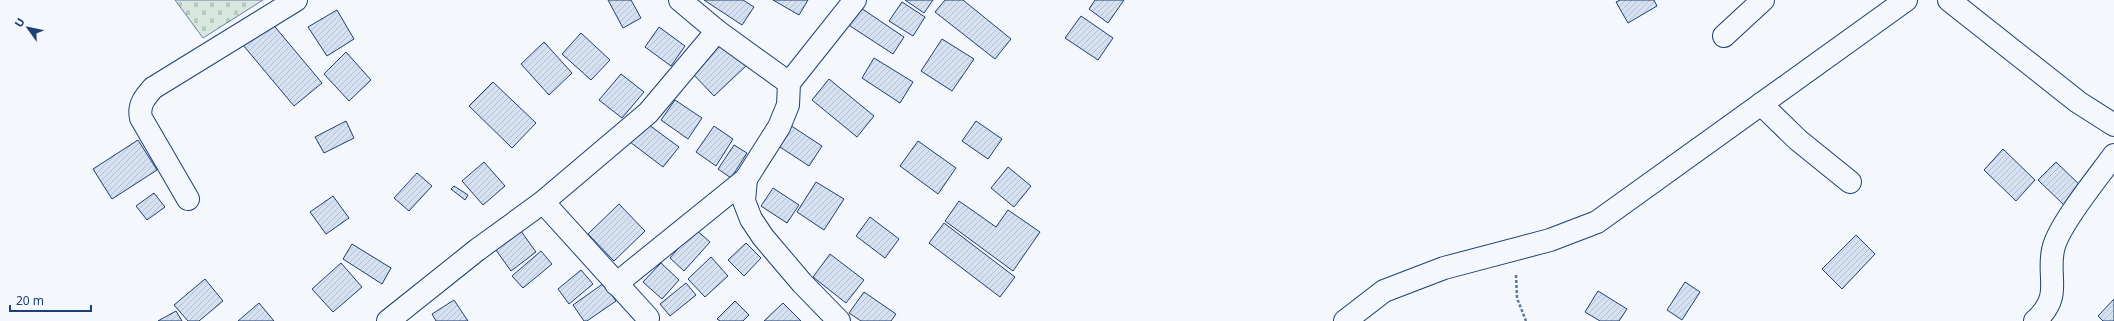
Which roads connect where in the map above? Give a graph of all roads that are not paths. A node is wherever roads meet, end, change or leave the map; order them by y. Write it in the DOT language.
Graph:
graph roads {
  1 [pos="296,0"];
  2 [pos="680,0"];
  3 [pos="856,0"];
  4 [pos="1763,0"];
  5 [pos="1906,0"];
  6 [pos="1949,0"];
  7 [pos="716,31"];
  8 [pos="1724,36"];
  9 [pos="789,83"];
  10 [pos="1761,104"];
  11 [pos="2114,126"];
  12 [pos="2114,155"];
  13 [pos="746,179"];
  14 [pos="1850,182"];
  15 [pos="188,199"];
  16 [pos="543,202"];
  17 [pos="616,284"];
  18 [pos="648,318"];
  19 [pos="2045,318"];
  20 [pos="388,321"];
  21 [pos="839,321"];
  22 [pos="1345,321"];
  1 -- 15 [label="street"];
  2 -- 7 [label="street"];
  3 -- 9 [label="street"];
  4 -- 8 [label="street"];
  5 -- 10 [label="street"];
  6 -- 11 [label="street"];
  7 -- 9 [label="street"];
  7 -- 16 [label="street"];
  9 -- 13 [label="street"];
  10 -- 14 [label="street"];
  10 -- 22 [label="street"];
  12 -- 19 [label="street"];
  13 -- 17 [label="street"];
  13 -- 21 [label="street"];
  16 -- 17 [label="street"];
  16 -- 20 [label="street"];
  17 -- 18 [label="street"];
}
